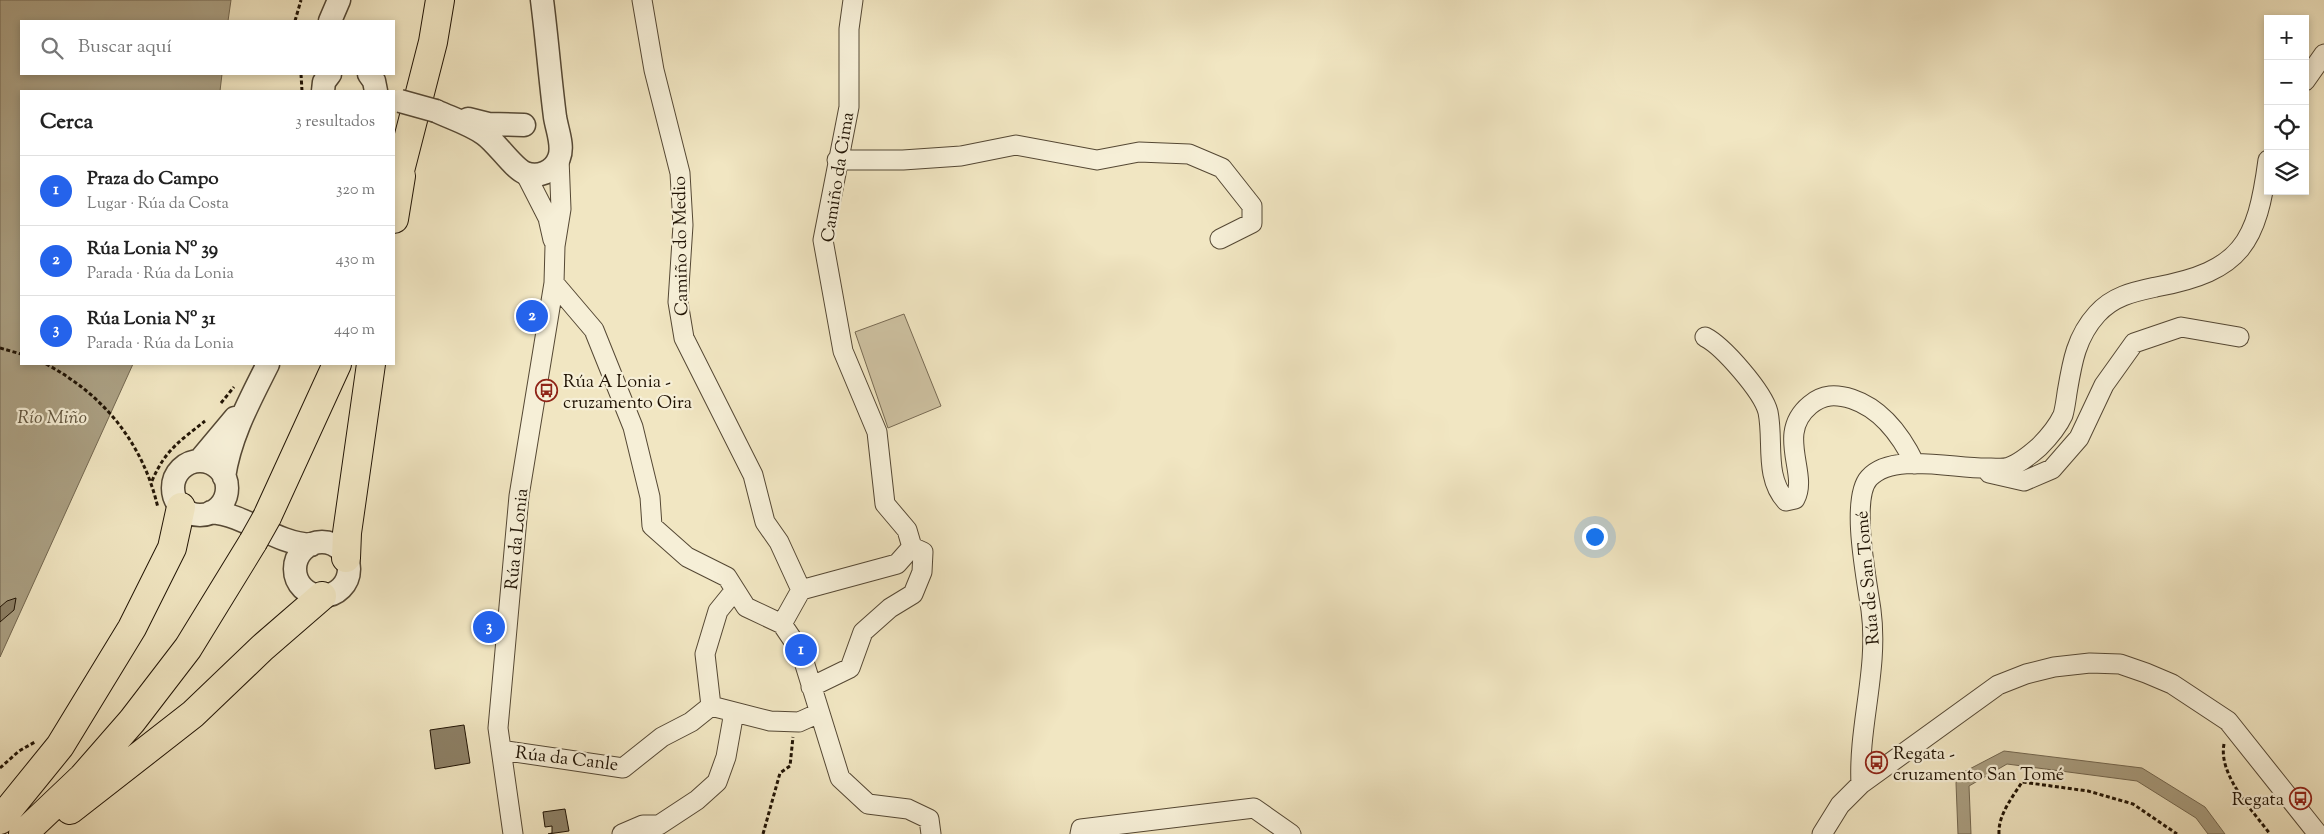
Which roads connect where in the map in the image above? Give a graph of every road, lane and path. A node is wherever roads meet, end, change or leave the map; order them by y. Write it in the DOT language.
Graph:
graph roads {
  1 [pos="302,0"];
  2 [pos="340,0"];
  3 [pos="440,0"];
  4 [pos="542,0"];
  5 [pos="642,0"];
  6 [pos="853,0"];
  7 [pos="295,20"];
  8 [pos="330,20"];
  9 [pos="340,20"];
  10 [pos="2324,54"];
  11 [pos="550,74"];
  12 [pos="301,75"];
  13 [pos="2309,76"];
  14 [pos="302,90"];
  15 [pos="395,95"];
  16 [pos="436,111"];
  17 [pos="529,124"];
  18 [pos="559,148"];
  19 [pos="837,160"];
  20 [pos="402,165"];
  21 [pos="518,167"];
  22 [pos="2264,187"];
  23 [pos="395,190"];
  24 [pos="395,212"];
  25 [pos="1220,239"];
  26 [pos="555,246"];
  27 [pos="554,283"];
  28 [pos="1705,336"];
  29 [pos="2239,337"];
  30 [pos="0,348"];
  31 [pos="20,354"];
  32 [pos="48,365"];
  33 [pos="267,365"];
  34 [pos="336,365"];
  35 [pos="371,365"];
  36 [pos="245,389"];
  37 [pos="216,410"];
  38 [pos="210,417"];
  39 [pos="199,461"];
  40 [pos="1914,464"];
  41 [pos="1972,469"];
  42 [pos="225,482"];
  43 [pos="181,507"];
  44 [pos="210,512"];
  45 [pos="255,527"];
  46 [pos="284,541"];
  47 [pos="311,545"];
  48 [pos="912,547"];
  49 [pos="346,558"];
  50 [pos="295,570"];
  51 [pos="735,590"];
  52 [pos="801,590"];
  53 [pos="322,596"];
  54 [pos="782,624"];
  55 [pos="811,687"];
  56 [pos="711,706"];
  57 [pos="734,712"];
  58 [pos="819,713"];
  59 [pos="2228,721"];
  60 [pos="794,722"];
  61 [pos="501,750"];
  62 [pos="1862,784"];
  63 [pos="0,820"];
  64 [pos="23,834"];
  65 [pos="40,834"];
  66 [pos="513,834"];
  67 [pos="622,834"];
  68 [pos="763,834"];
  69 [pos="931,834"];
  70 [pos="1080,834"];
  71 [pos="1291,834"];
  72 [pos="1822,834"];
  73 [pos="1999,834"];
  74 [pos="2177,834"];
  75 [pos="2270,834"];
  76 [pos="2318,834"];
  1 -- 7 [label="path"];
  2 -- 8 [label="street"];
  2 -- 9 [label="street"];
  3 -- 20 [label="highway"];
  4 -- 11 [label="street"];
  5 -- 52 [label="street, Camiño do Medio"];
  6 -- 19 [label="street, Camiño da Cima"];
  10 -- 13 [label="street"];
  11 -- 17 [label="street"];
  11 -- 18 [label="street"];
  12 -- 14 [label="path"];
  15 -- 16 [label="street, bridge"];
  16 -- 17 [label="street"];
  16 -- 21 [label="street"];
  17 -- 18 [label="street"];
  17 -- 21 [label="street"];
  18 -- 21 [label="street"];
  18 -- 26 [label="street, Rúa da Lonia"];
  19 -- 25 [label="street"];
  19 -- 48 [label="street, Camiño da Cima"];
  20 -- 23 [label="highway"];
  20 -- 24 [label="highway"];
  21 -- 26 [label="street, Rúa da Lonia"];
  22 -- 41 [label="street, Rúa de San Tomé"];
  26 -- 27 [label="street, Rúa da Lonia"];
  27 -- 51 [label="street"];
  27 -- 61 [label="street, Rúa da Lonia"];
  28 -- 40 [label="street"];
  29 -- 41 [label="street"];
  30 -- 31 [label="path"];
  32 -- 38 [label="path"];
  33 -- 36 [label="street"];
  34 -- 45 [label="highway"];
  35 -- 49 [label="highway"];
  36 -- 37 [label="path"];
  36 -- 39 [label="street"];
  36 -- 42 [label="street"];
  39 -- 42 [label="street"];
  39 -- 43 [label="street"];
  40 -- 41 [label="street, Rúa de San Tomé"];
  40 -- 62 [label="street, Rúa de San Tomé"];
  42 -- 44 [label="street"];
  42 -- 45 [label="street"];
  43 -- 44 [label="street"];
  43 -- 63 [label="highway"];
  44 -- 45 [label="street"];
  45 -- 46 [label="street"];
  45 -- 64 [label="highway"];
  46 -- 47 [label="street"];
  46 -- 50 [label="street"];
  47 -- 49 [label="street"];
  47 -- 50 [label="street"];
  48 -- 52 [label="street"];
  48 -- 55 [label="street, Camiño da Cima"];
  49 -- 53 [label="street"];
  50 -- 53 [label="street"];
  51 -- 54 [label="street"];
  51 -- 56 [label="street"];
  52 -- 54 [label="street"];
  53 -- 65 [label="highway"];
  54 -- 55 [label="street"];
  55 -- 58 [label="street"];
  56 -- 57 [label="street"];
  56 -- 61 [label="street, Rúa da Canle"];
  57 -- 60 [label="street"];
  57 -- 67 [label="street"];
  58 -- 60 [label="street"];
  58 -- 69 [label="street"];
  59 -- 62 [label="street"];
  59 -- 75 [label="path"];
  59 -- 76 [label="street"];
  60 -- 68 [label="path"];
  61 -- 66 [label="street, Rúa da Lonia"];
  62 -- 72 [label="street"];
  70 -- 71 [label="street"];
  73 -- 74 [label="path"];
}
